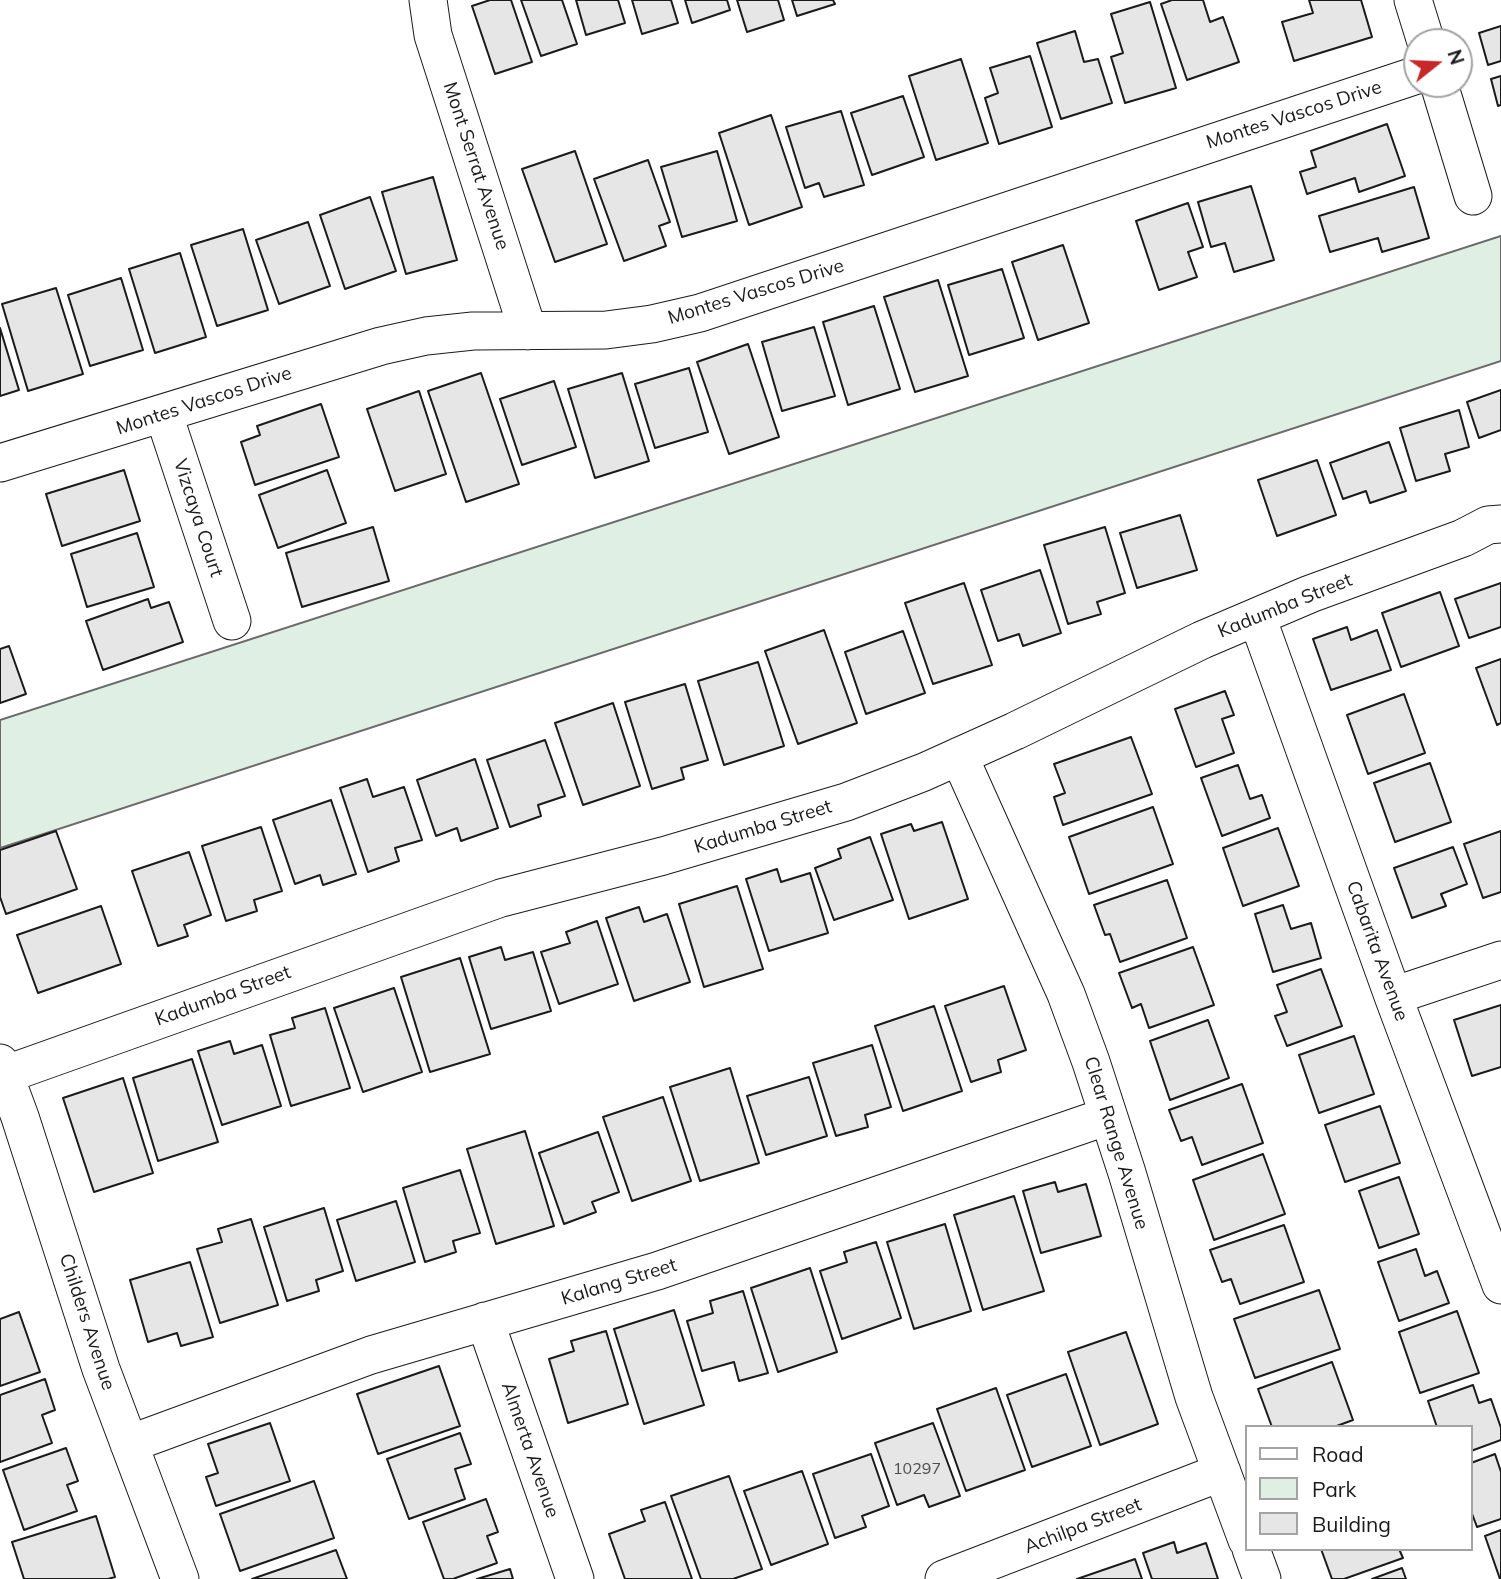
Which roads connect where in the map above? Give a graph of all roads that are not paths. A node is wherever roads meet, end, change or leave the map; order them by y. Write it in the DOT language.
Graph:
graph roads {
  1 [pos="428,0"];
  2 [pos="1413,0"];
  3 [pos="1422,28"];
  4 [pos="1403,80"];
  5 [pos="1443,98"];
  6 [pos="1474,196"];
  7 [pos="528,331"];
  8 [pos="164,415"];
  9 [pos="0,463"];
  10 [pos="1501,524"];
  11 [pos="1257,617"];
  12 [pos="232,621"];
  13 [pos="959,756"];
  14 [pos="1501,960"];
  15 [pos="1393,996"];
  16 [pos="2,1069"];
  17 [pos="1108,1116"];
  18 [pos="1500,1279"];
  19 [pos="485,1321"];
  20 [pos="129,1444"];
  21 [pos="1222,1472"];
  22 [pos="1246,1537"];
  23 [pos="1252,1551"];
  24 [pos="180,1579"];
  25 [pos="575,1579"];
  26 [pos="944,1579"];
  27 [pos="1262,1579"];
  1 -- 7 [label="street, Mont Serrat Avenue"];
  2 -- 3 [label="street"];
  4 -- 7 [label="street, Montes Vascos Drive"];
  5 -- 6 [label="street"];
  7 -- 8 [label="street, Montes Vascos Drive"];
  8 -- 9 [label="street, Montes Vascos Drive"];
  8 -- 12 [label="street, Vizcaya Court"];
  10 -- 11 [label="street, Kadumba Street"];
  11 -- 13 [label="street, Kadumba Street"];
  11 -- 15 [label="street, Cabarita Avenue"];
  13 -- 16 [label="street, Kadumba Street"];
  13 -- 17 [label="street, Clear Range Avenue"];
  14 -- 15 [label="street"];
  15 -- 18 [label="street, Cabarita Avenue"];
  16 -- 20 [label="street, Childers Avenue"];
  17 -- 19 [label="street, Kalang Street"];
  17 -- 21 [label="street, Clear Range Avenue"];
  19 -- 20 [label="street, Kalang Street"];
  19 -- 25 [label="street, Almerta Avenue"];
  20 -- 24 [label="street, Childers Avenue"];
  21 -- 22 [label="street, Clear Range Avenue"];
  21 -- 26 [label="street, Achilpa Street"];
  23 -- 27 [label="street"];
}
